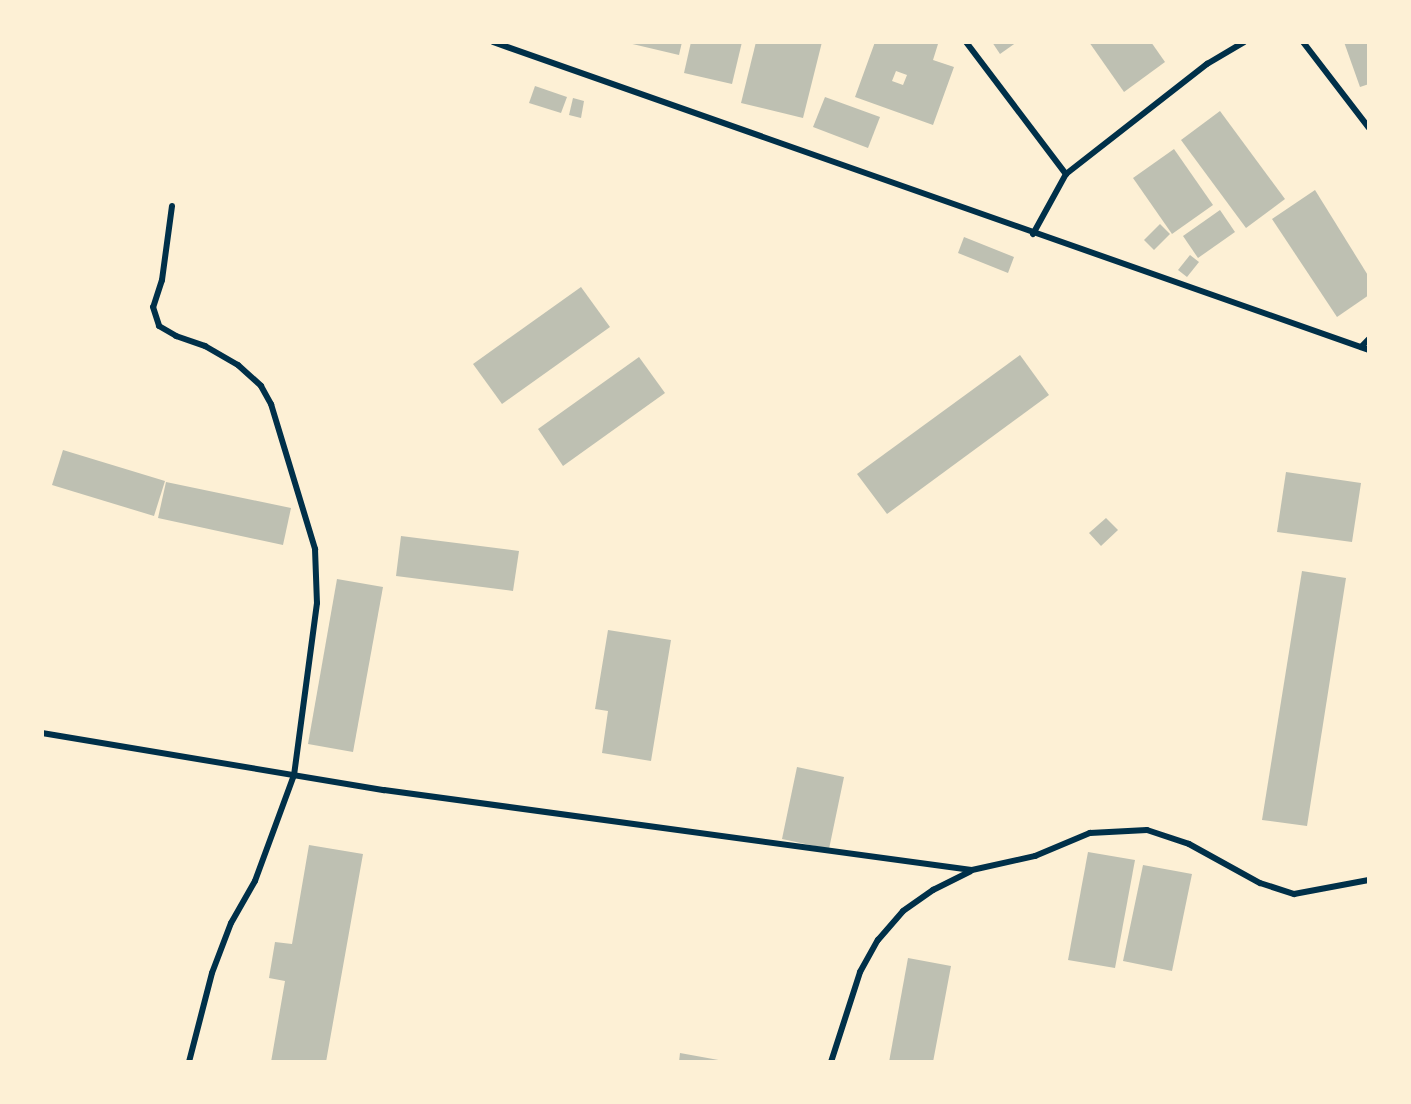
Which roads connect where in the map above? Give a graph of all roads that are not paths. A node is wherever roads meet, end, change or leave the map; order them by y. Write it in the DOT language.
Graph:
graph roads {
  1 [pos="493,42"];
  2 [pos="966,42"];
  3 [pos="1244,42"];
  4 [pos="1303,42"];
  5 [pos="1369,128"];
  6 [pos="1066,174"];
  7 [pos="172,206"];
  8 [pos="1034,234"];
  9 [pos="1369,339"];
  10 [pos="1361,347"];
  11 [pos="1369,350"];
  12 [pos="42,733"];
  13 [pos="294,775"];
  14 [pos="972,870"];
  15 [pos="1369,880"];
  16 [pos="189,1062"];
  17 [pos="831,1062"];
  1 -- 8 [label="street"];
  2 -- 6 [label="street"];
  3 -- 6 [label="street"];
  4 -- 5 [label="street"];
  6 -- 8 [label="street"];
  7 -- 13 [label="street"];
  8 -- 10 [label="street"];
  9 -- 10 [label="street"];
  10 -- 11 [label="street"];
  12 -- 13 [label="street"];
  13 -- 14 [label="street"];
  13 -- 16 [label="street"];
  14 -- 15 [label="street"];
  14 -- 17 [label="street"];
}
